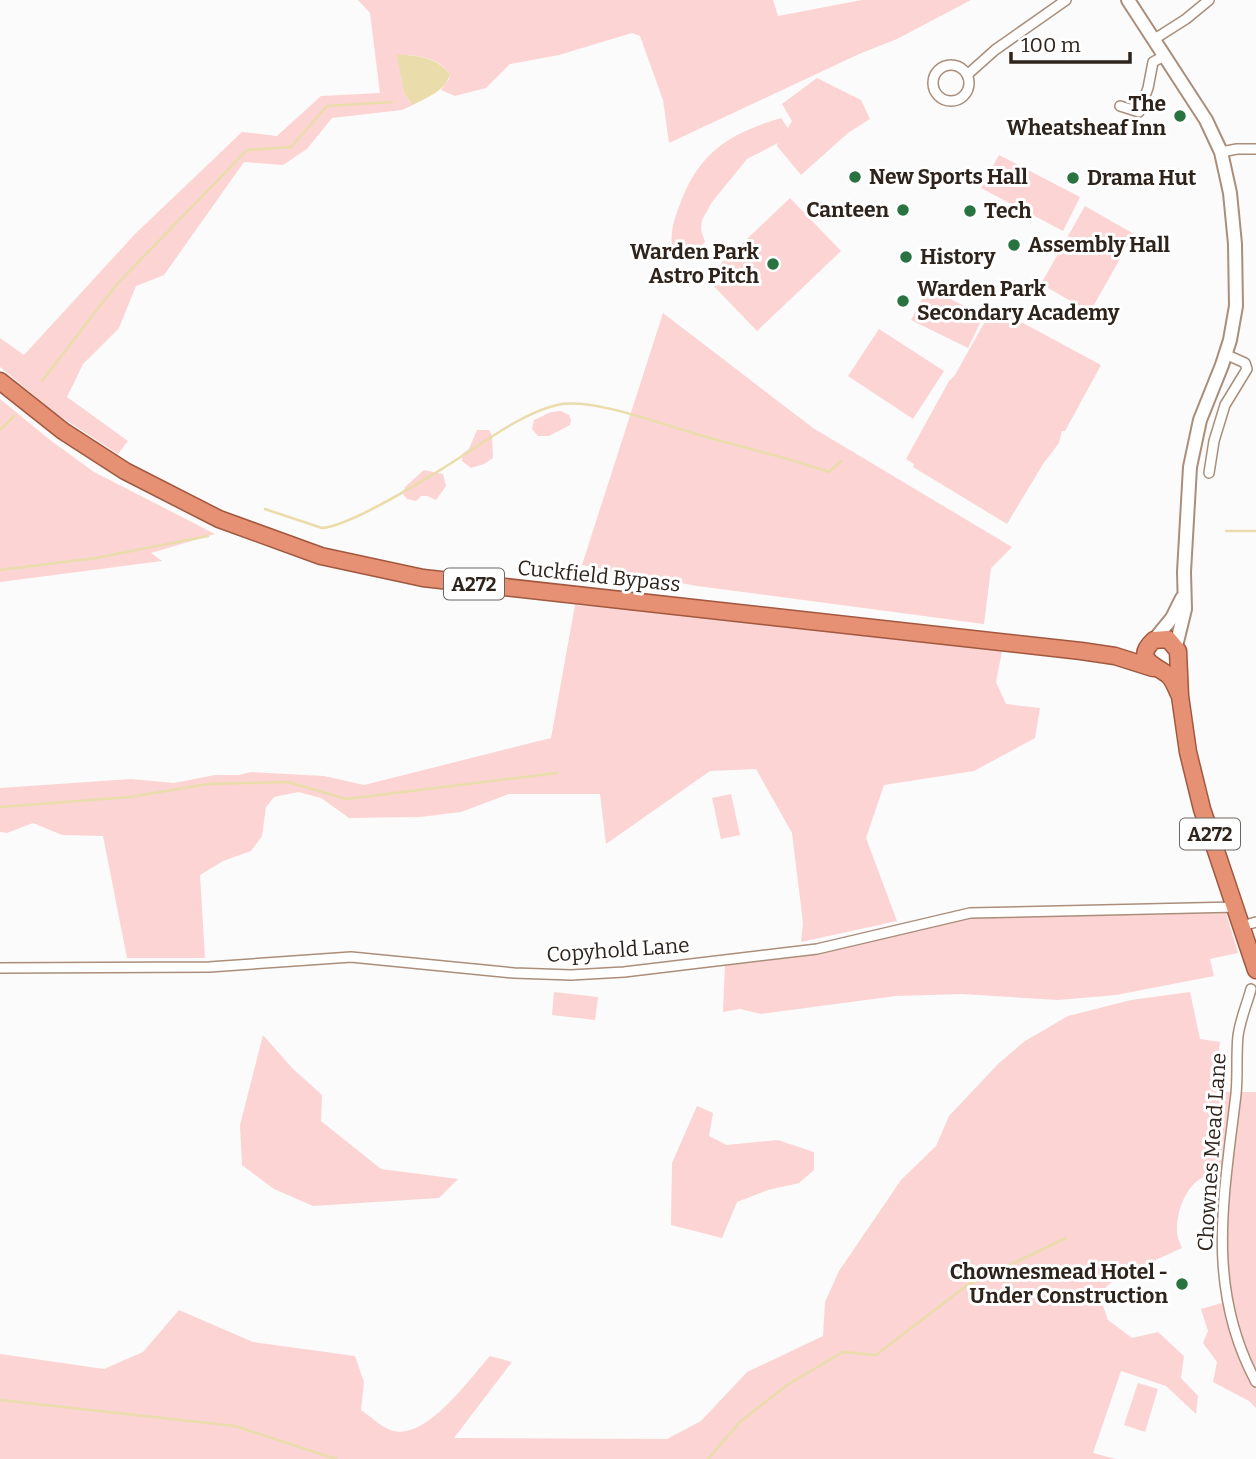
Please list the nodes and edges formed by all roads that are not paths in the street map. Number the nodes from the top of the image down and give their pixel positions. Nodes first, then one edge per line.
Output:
1 (1066, 0) edge
2 (1128, 0) edge
3 (1209, 0) edge
4 (1153, 40) junction
5 (1164, 56) junction
6 (967, 75) junction
7 (1120, 106) dead end
8 (1256, 149) edge
9 (1221, 152) junction
10 (1225, 354) junction
11 (0, 381) edge
12 (1209, 472) dead end
13 (1184, 591) junction
14 (1152, 642) junction
15 (1177, 651) junction
16 (1115, 656) junction
17 (1156, 669) junction
18 (1180, 696) junction
19 (1236, 907) junction
20 (1249, 924) edge
21 (0, 968) edge
22 (1256, 970) edge
23 (1251, 989) dead end
24 (1252, 1005) edge
25 (1256, 1382) edge

1 - 6 street
2 - 4 main road
3 - 4 street
4 - 5 main road
5 - 7 street
5 - 9 main road
6 - 6 street
8 - 9 street
9 - 10 main road
10 - 12 street
10 - 13 main road
11 - 16 highway, Cuckfield Bypass / A272
13 - 14 main road
13 - 15 main road
14 - 15 highway
14 - 16 highway, Cuckfield Bypass / A272
14 - 17 highway
15 - 17 highway
15 - 18 highway, A272
16 - 17 highway, Cuckfield Bypass / A272
17 - 18 highway
18 - 19 highway, A272
19 - 20 highway, A272
19 - 21 street, Copyhold Lane
20 - 22 highway, A272
23 - 24 street, Chownes Mead Lane
24 - 25 street, Chownes Mead Lane

